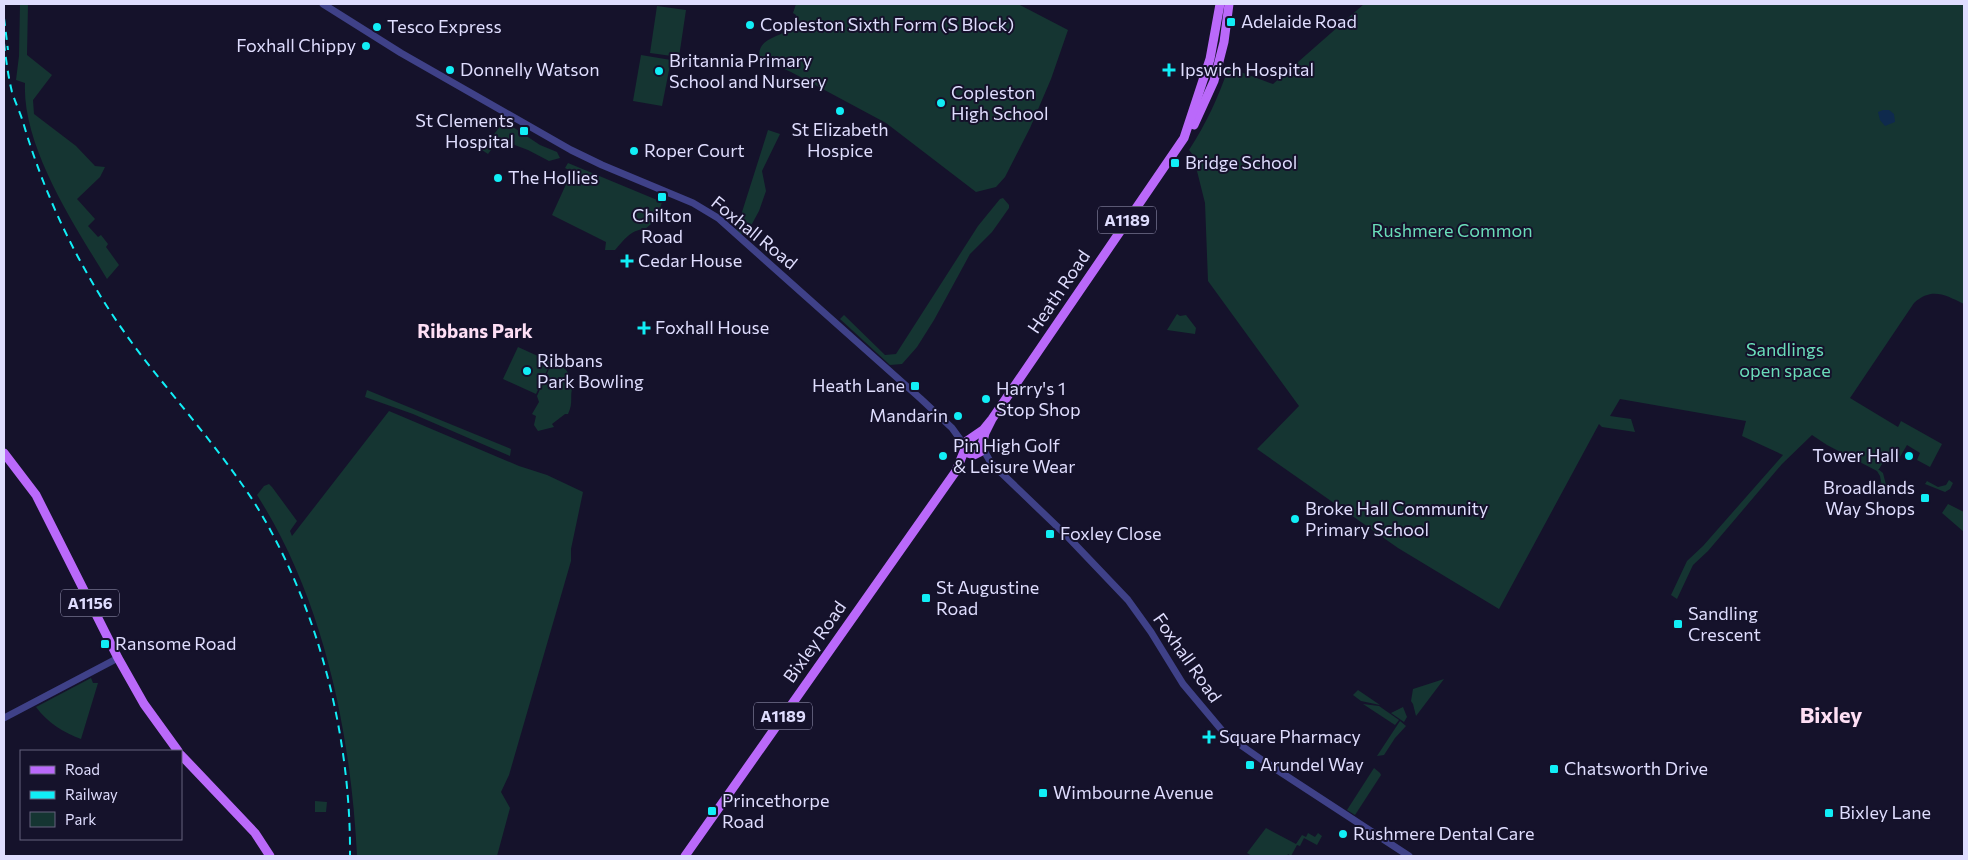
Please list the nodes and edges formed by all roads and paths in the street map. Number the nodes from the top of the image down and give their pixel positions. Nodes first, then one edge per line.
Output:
1 (323, 4) edge
2 (1229, 4) edge
3 (1219, 7) edge
4 (1186, 134) junction
5 (992, 419) junction
6 (952, 428) junction
7 (971, 438) junction
8 (965, 448) junction
9 (979, 450) junction
10 (4, 453) edge
11 (956, 471) junction
12 (118, 658) junction
13 (4, 718) edge
14 (177, 750) edge
15 (182, 756) edge
16 (270, 856) edge
17 (685, 856) edge
18 (1409, 856) edge

1 - 6 street, Foxhall Road
2 - 4 main road, Heath Road
3 - 4 main road, Heath Road
4 - 5 main road, Heath Road / A1189
5 - 7 main road, Heath Road
5 - 9 main road, Heath Road / A1189
6 - 7 street, Foxhall Road
6 - 8 street, Foxhall Road
7 - 8 main road
7 - 9 main road
8 - 9 main road
8 - 11 main road, Bixley Road / A1189
9 - 11 main road, Bixley Road / A1189
9 - 18 street, Foxhall Road
10 - 12 main road, A1156
11 - 17 main road, Bixley Road / A1189
12 - 13 street
12 - 14 main road, A1156
15 - 16 main road

